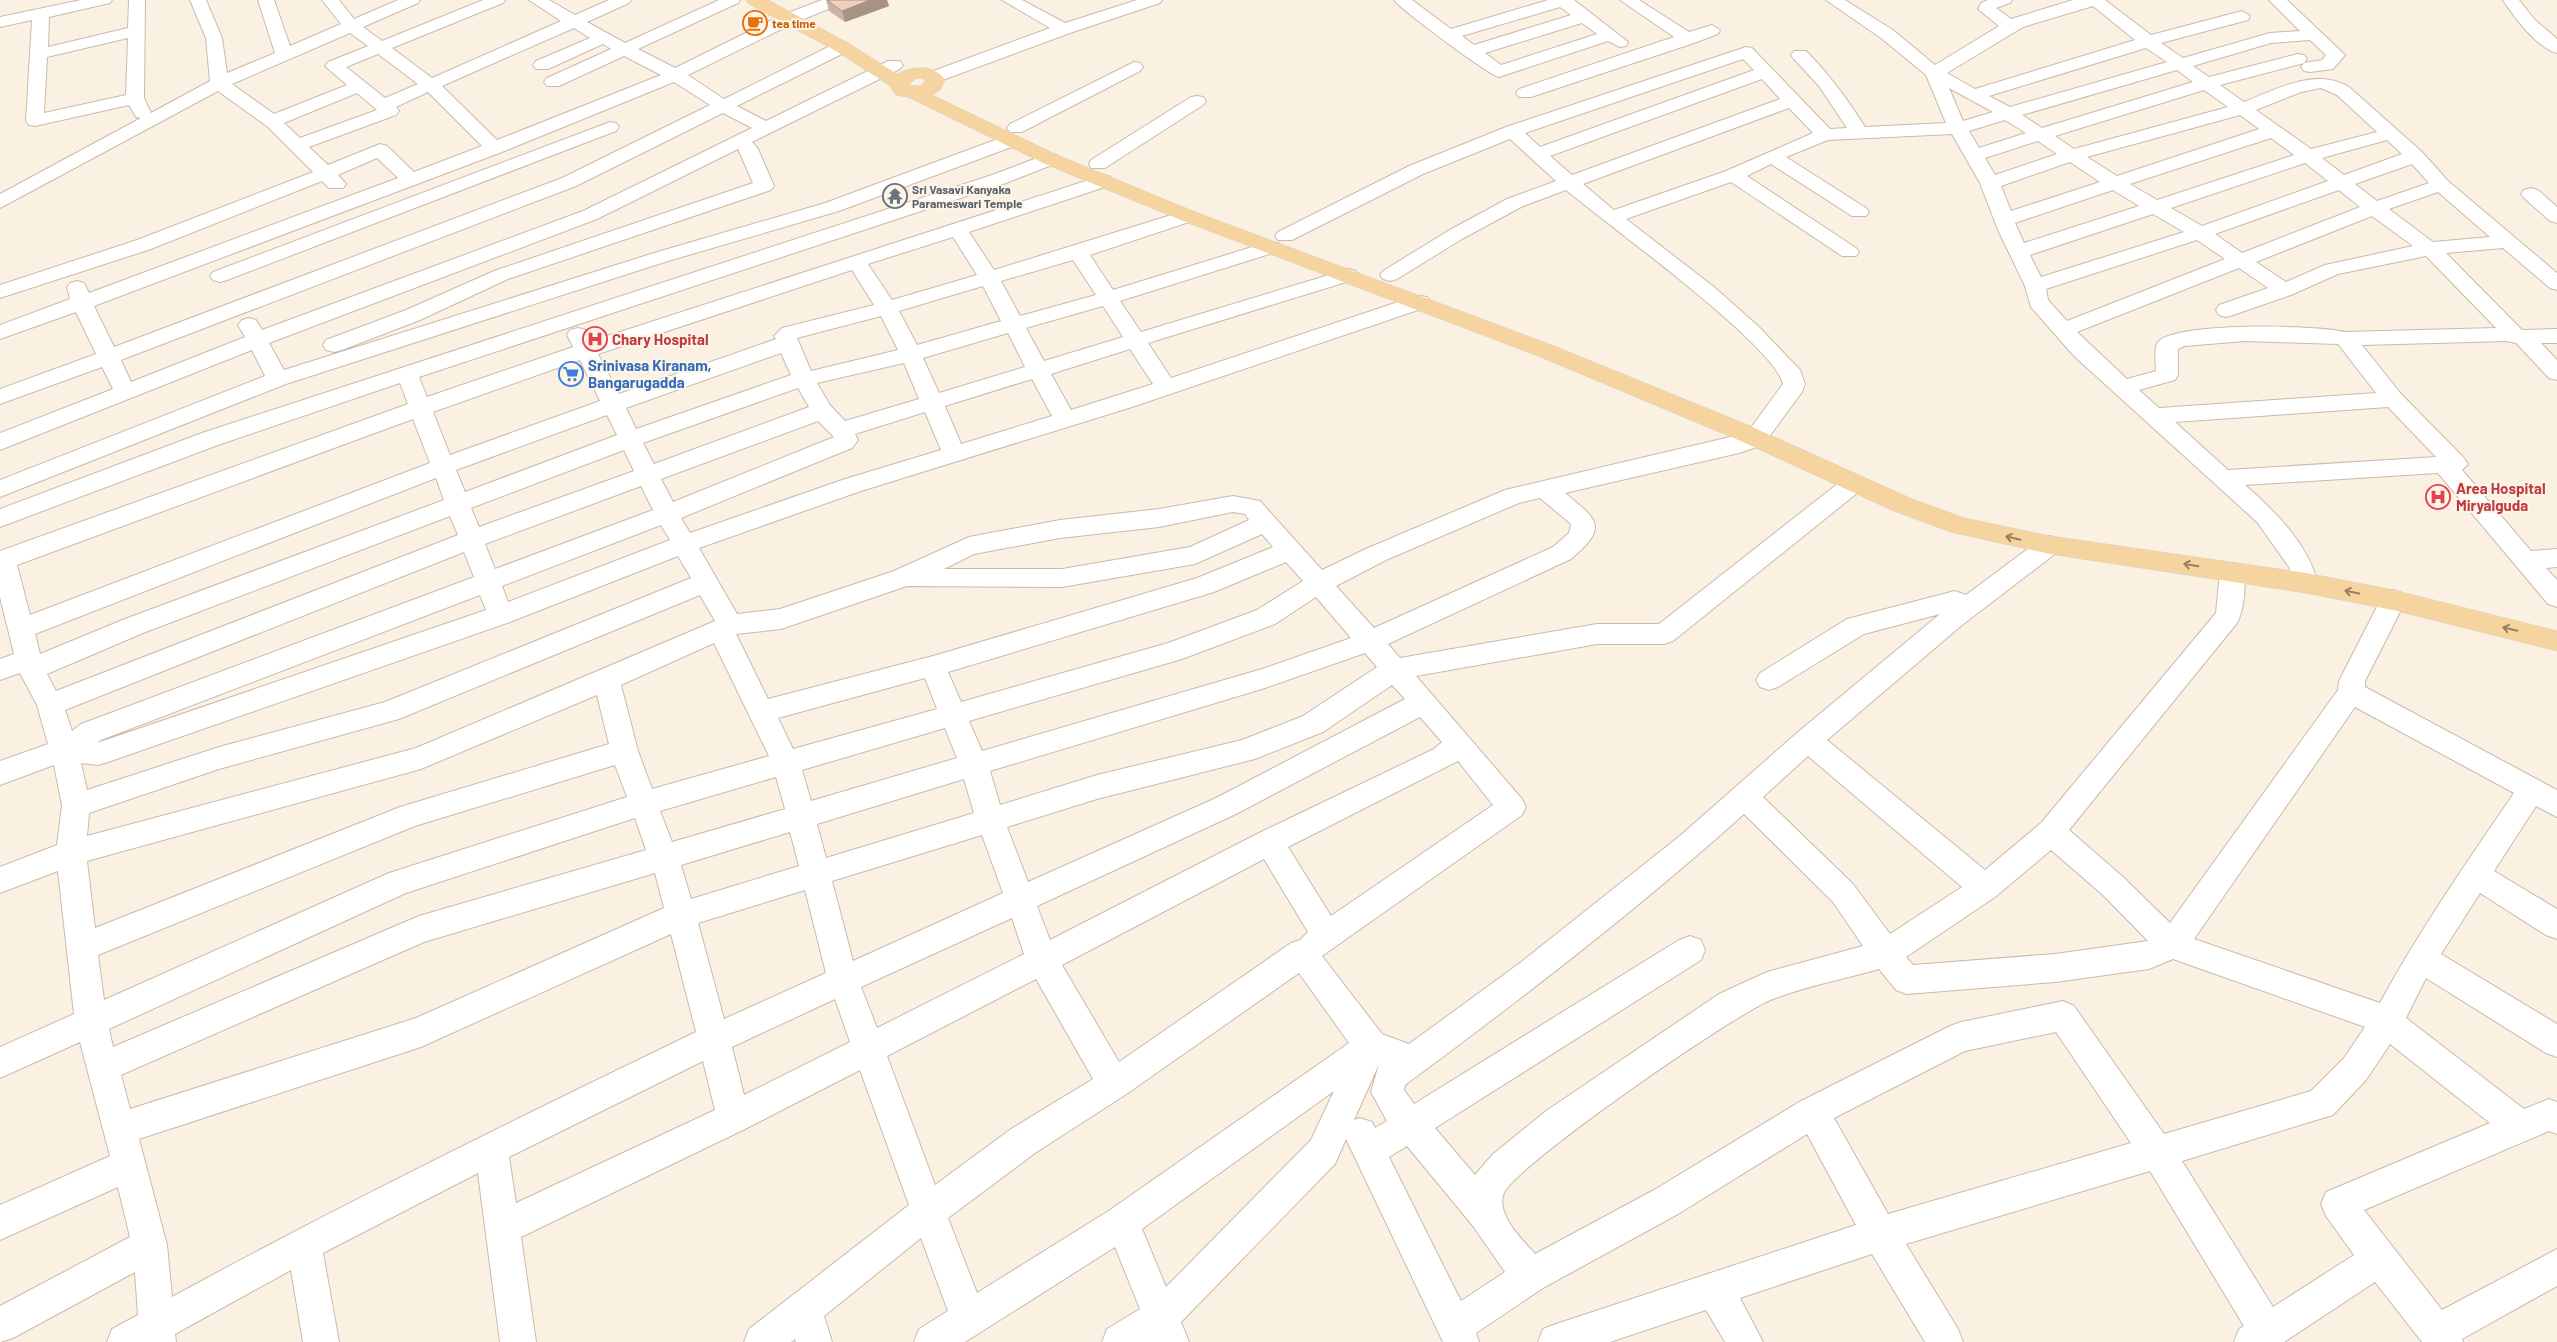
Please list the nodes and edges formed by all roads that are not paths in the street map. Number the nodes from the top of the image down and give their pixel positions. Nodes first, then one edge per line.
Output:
1 (104, 0) edge
2 (138, 0) edge
3 (198, 0) edge
4 (266, 0) edge
5 (330, 0) edge
6 (412, 0) edge
7 (497, 0) edge
8 (537, 0) edge
9 (623, 0) edge
10 (732, 0) edge
11 (755, 0) edge
12 (780, 0) edge
13 (837, 0) edge
14 (1010, 0) edge
15 (1154, 0) edge
16 (1402, 0) edge
17 (1628, 0) edge
18 (1834, 0) edge
19 (2004, 0) edge
20 (2277, 0) edge
21 (2511, 0) edge
22 (2095, 1) edge
23 (1554, 2) edge
24 (41, 13) junction
25 (795, 16) junction
26 (1583, 16) junction
27 (2242, 16) junction
28 (576, 21) junction
29 (0, 22) edge
30 (351, 26) junction
31 (2011, 27) junction
32 (1064, 29) junction
33 (1712, 30) dead end
34 (2134, 30) junction
35 (138, 32) junction
36 (1448, 35) junction
37 (1610, 35) junction
38 (2314, 35) junction
39 (603, 38) junction
40 (2270, 38) junction
41 (1688, 39) junction
42 (2152, 42) junction
43 (842, 47) junction
44 (380, 48) junction
45 (2557, 48) edge
46 (625, 50) junction
47 (1471, 52) junction
48 (39, 54) junction
49 (284, 55) junction
50 (1800, 55) dead end
51 (1639, 56) junction
52 (2179, 63) junction
53 (2304, 63) junction
54 (542, 65) dead end
55 (1134, 67) dead end
56 (1499, 72) junction
57 (1766, 72) junction
58 (1934, 73) junction
59 (675, 75) junction
60 (899, 77) junction
61 (1669, 77) junction
62 (935, 80) junction
63 (219, 82) junction
64 (553, 82) dead end
65 (2207, 83) junction
66 (2328, 84) junction
67 (431, 85) junction
68 (360, 86) junction
69 (1525, 93) junction
70 (1976, 94) junction
71 (135, 98) junction
72 (1793, 100) junction
73 (1197, 102) dead end
74 (385, 104) junction
75 (723, 106) junction
76 (2241, 108) junction
77 (588, 112) junction
78 (2007, 112) junction
79 (1555, 116) junction
80 (270, 122) junction
81 (146, 123) junction
82 (610, 127) junction
83 (765, 128) junction
84 (1958, 128) junction
85 (1512, 131) junction
86 (2273, 131) junction
87 (1842, 134) junction
88 (2389, 134) junction
89 (1013, 135) junction
90 (2040, 136) junction
91 (740, 141) junction
92 (298, 146) junction
93 (495, 148) junction
94 (1537, 154) junction
95 (1974, 155) junction
96 (2072, 155) junction
97 (1772, 156) junction
98 (2308, 156) junction
99 (2415, 156) junction
100 (1050, 159) junction
101 (1101, 172) junction
102 (326, 173) junction
103 (1733, 175) junction
104 (668, 178) junction
105 (410, 179) junction
106 (2341, 181) junction
107 (1566, 182) junction
108 (1990, 183) junction
109 (2116, 184) junction
110 (2441, 185) junction
111 (2530, 194) dead end
112 (0, 202) edge
113 (352, 202) junction
114 (2157, 207) junction
115 (2374, 208) junction
116 (1859, 212) dead end
117 (1188, 216) junction
118 (2557, 217) edge
119 (1611, 218) junction
120 (2004, 220) junction
121 (193, 225) junction
122 (958, 230) junction
123 (2200, 233) junction
124 (717, 240) junction
125 (1279, 241) junction
126 (2507, 242) junction
127 (2431, 250) junction
128 (1078, 252) junction
129 (1849, 252) dead end
130 (2018, 252) junction
131 (211, 256) junction
132 (856, 261) junction
133 (2239, 261) junction
134 (736, 264) junction
135 (72, 271) junction
136 (1349, 275) junction
137 (1390, 275) junction
138 (220, 276) junction
139 (988, 277) junction
140 (2557, 284) edge
141 (2035, 286) junction
142 (2284, 290) junction
143 (0, 292) edge
144 (760, 293) junction
145 (1108, 298) junction
146 (1420, 302) junction
147 (82, 303) junction
148 (240, 308) junction
149 (887, 308) junction
150 (2226, 310) dead end
151 (569, 319) junction
152 (1014, 325) junction
153 (2064, 330) junction
154 (0, 332) edge
155 (2519, 336) junction
156 (2557, 336) edge
157 (2345, 339) junction
158 (257, 340) junction
159 (1136, 342) junction
160 (788, 343) junction
161 (586, 350) junction
162 (911, 354) junction
163 (109, 356) junction
164 (1040, 371) junction
165 (275, 373) junction
166 (2557, 373) edge
167 (408, 374) junction
168 (805, 379) junction
169 (1166, 387) junction
170 (2124, 387) junction
171 (126, 393) junction
172 (0, 397) edge
173 (2393, 399) junction
174 (612, 403) junction
175 (932, 403) junction
176 (420, 408) junction
177 (822, 411) junction
178 (2156, 416) junction
179 (1065, 420) junction
180 (842, 430) junction
181 (1760, 432) junction
182 (630, 439) junction
183 (0, 442) edge
184 (954, 454) junction
185 (444, 464) junction
186 (2444, 465) junction
187 (647, 476) junction
188 (2224, 478) junction
189 (1853, 484) junction
190 (0, 489) edge
191 (1545, 489) junction
192 (458, 504) junction
193 (667, 514) junction
194 (0, 518) edge
195 (1266, 522) junction
196 (472, 539) junction
197 (684, 544) junction
198 (2050, 545) junction
199 (1290, 550) junction
200 (1, 558) edge
201 (2557, 558) edge
202 (2526, 560) junction
203 (2232, 572) junction
204 (2303, 574) junction
205 (903, 578) junction
206 (488, 581) junction
207 (706, 582) junction
208 (1319, 582) junction
209 (2557, 597) edge
210 (2393, 600) junction
211 (1969, 607) junction
212 (501, 614) junction
213 (2557, 623) edge
214 (726, 627) junction
215 (21, 629) junction
216 (1371, 641) junction
217 (2557, 641) edge
218 (30, 664) junction
219 (933, 666) junction
220 (1395, 669) junction
221 (0, 670) edge
222 (606, 680) junction
223 (1769, 680) dead end
224 (2351, 692) junction
225 (1424, 702) junction
226 (50, 705) junction
227 (762, 711) junction
228 (953, 715) junction
229 (1808, 740) junction
230 (1459, 743) junction
231 (64, 750) junction
232 (624, 751) junction
233 (787, 764) junction
234 (974, 765) junction
235 (0, 773) edge
236 (2532, 789) junction
237 (1745, 797) junction
238 (642, 804) junction
239 (76, 805) junction
240 (2557, 806) edge
241 (802, 816) junction
242 (991, 821) junction
243 (2051, 832) junction
244 (1269, 842) junction
245 (70, 853) junction
246 (662, 857) junction
247 (2474, 874) junction
248 (815, 875) junction
249 (0, 880) edge
250 (1985, 888) junction
251 (1019, 899) junction
252 (681, 915) junction
253 (2557, 925) edge
254 (1314, 944) junction
255 (2172, 945) junction
256 (83, 947) junction
257 (1690, 950) dead end
258 (1887, 954) junction
259 (2420, 958) junction
260 (1042, 960) junction
261 (843, 980) junction
262 (92, 1022) junction
263 (2387, 1022) junction
264 (714, 1039) junction
265 (2557, 1042) edge
266 (1371, 1046) junction
267 (867, 1050) junction
268 (1412, 1060) junction
269 (0, 1063) edge
270 (103, 1067) junction
271 (1114, 1084) junction
272 (1813, 1112) junction
273 (733, 1118) junction
274 (2557, 1118) edge
275 (1412, 1123) junction
276 (2521, 1127) junction
277 (119, 1129) junction
278 (491, 1148) junction
279 (2157, 1152) junction
280 (129, 1165) junction
281 (928, 1211) junction
282 (1485, 1214) junction
283 (1122, 1222) junction
284 (0, 1223) edge
285 (502, 1227) junction
286 (1880, 1234) junction
287 (304, 1244) junction
288 (150, 1245) junction
289 (2379, 1259) junction
290 (2557, 1267) edge
291 (1531, 1276) junction
292 (1714, 1289) junction
293 (968, 1318) junction
294 (1163, 1322) edge
295 (0, 1325) edge
296 (809, 1326) edge
297 (158, 1333) edge
298 (1458, 1334) edge
299 (2260, 1336) edge
300 (2441, 1337) edge
301 (125, 1342) edge
302 (321, 1342) edge
303 (518, 1342) edge
304 (762, 1342) edge
305 (932, 1342) edge
306 (1120, 1342) edge
307 (1556, 1342) edge
308 (1745, 1342) edge
309 (1945, 1342) edge

1 - 24 street
2 - 35 street
3 - 63 street
4 - 49 street
5 - 30 street
6 - 30 street
7 - 44 street
8 - 28 street
9 - 28 street
10 - 46 street
11 - 25 main road
12 - 25 main road
13 - 25 street
14 - 32 street
15 - 32 street
16 - 36 street
17 - 41 street
18 - 58 street
19 - 31 street
20 - 38 street
21 - 45 street
22 - 31 street
22 - 34 street
23 - 26 street
23 - 36 street
24 - 29 street
24 - 48 street
25 - 43 main road
25 - 59 street
25 - 60 main road
26 - 37 street
26 - 47 street
27 - 34 street
27 - 40 street
27 - 42 street
28 - 39 street
28 - 67 street
30 - 44 street
30 - 49 street
31 - 58 street
32 - 62 street
33 - 41 street
34 - 42 street
35 - 48 street
35 - 71 street
36 - 47 street
37 - 51 street
37 - 56 street
38 - 40 street
38 - 53 street
39 - 46 street
39 - 54 street
40 - 52 street
40 - 53 street
41 - 51 street
42 - 52 street
42 - 70 street
43 - 60 main road
43 - 75 street
44 - 67 street
44 - 68 street
46 - 59 street
46 - 64 street
47 - 56 street
48 - 71 street
49 - 63 street
50 - 87 street
51 - 61 street
51 - 69 street
52 - 65 street
52 - 78 street
53 - 65 street
53 - 66 street
55 - 89 street
56 - 69 street
57 - 61 street
57 - 72 street
57 - 94 street
58 - 70 street
58 - 84 street
59 - 75 street
59 - 77 street
60 - 62 main road
60 - 83 street
60 - 89 main road
61 - 79 street
62 - 89 main road
63 - 80 street
63 - 81 street
65 - 76 street
65 - 90 street
66 - 76 street
66 - 88 street
67 - 74 street
67 - 93 street
68 - 74 street
68 - 80 street
69 - 79 street
70 - 78 street
71 - 81 street
72 - 87 street
72 - 107 street
73 - 101 street
74 - 92 street
75 - 83 street
75 - 104 street
76 - 86 street
76 - 96 street
77 - 82 street
77 - 93 street
78 - 84 street
78 - 90 street
79 - 85 street
80 - 92 street
81 - 112 street
82 - 104 street
82 - 138 street
83 - 91 street
84 - 87 street
84 - 95 street
85 - 94 street
85 - 125 street
86 - 98 street
86 - 109 street
87 - 97 street
88 - 98 street
88 - 99 street
89 - 100 main road
89 - 101 main road
89 - 124 street
90 - 95 street
90 - 96 street
91 - 104 street
91 - 104 street
92 - 102 street
93 - 105 street
94 - 107 street
95 - 108 street
96 - 108 street
96 - 109 street
97 - 103 street
97 - 116 street
98 - 106 street
98 - 114 street
99 - 106 street
99 - 110 street
100 - 101 main road
100 - 134 street
101 - 117 main road
101 - 122 street
101 - 125 main road
102 - 105 street
102 - 113 street
102 - 121 street
103 - 119 street
103 - 129 street
104 - 124 street
104 - 148 street
104 - 158 street
104 - 165 street
105 - 113 street
106 - 115 street
106 - 123 street
107 - 119 street
107 - 137 street
108 - 120 street
109 - 114 street
109 - 120 street
110 - 115 street
110 - 126 street
111 - 118 street
113 - 131 street
114 - 123 street
114 - 130 street
115 - 127 street
115 - 133 street
117 - 125 main road
117 - 128 street
119 - 181 street
120 - 130 street
121 - 131 street
121 - 135 street
122 - 132 street
122 - 139 street
123 - 133 street
123 - 141 street
124 - 134 street
124 - 165 street
125 - 136 main road
125 - 137 main road
125 - 145 street
126 - 127 street
126 - 140 street
127 - 142 street
127 - 155 street
128 - 139 street
128 - 145 street
130 - 141 street
131 - 138 street
131 - 147 street
132 - 144 street
132 - 149 street
133 - 142 street
133 - 153 street
134 - 144 street
134 - 151 street
135 - 143 street
135 - 147 street
136 - 146 main road
136 - 159 street
137 - 181 main road
138 - 148 street
139 - 149 street
139 - 152 street
141 - 153 street
142 - 150 street
144 - 161 street
145 - 152 street
145 - 159 street
146 - 169 street
146 - 181 main road
147 - 154 street
147 - 163 street
148 - 158 street
148 - 163 street
149 - 160 street
149 - 162 street
151 - 161 street
151 - 167 street
152 - 162 street
152 - 164 street
153 - 170 street
155 - 156 street
155 - 157 street
155 - 166 street
157 - 170 street
157 - 173 street
158 - 165 street
158 - 171 street
159 - 164 street
159 - 169 street
160 - 168 street
160 - 174 street
161 - 174 street
161 - 176 street
162 - 168 street
162 - 175 street
163 - 171 street
163 - 172 street
164 - 175 street
164 - 179 street
165 - 190 street
167 - 176 street
167 - 194 street
168 - 177 street
168 - 182 street
169 - 179 street
170 - 178 street
171 - 183 street
173 - 178 street
173 - 186 street
174 - 182 street
174 - 185 street
175 - 180 street
175 - 184 street
176 - 185 street
176 - 200 street
177 - 180 street
177 - 187 street
178 - 188 street
179 - 184 street
180 - 193 street
181 - 189 main road
181 - 191 street
181 - 204 main road
182 - 187 street
182 - 192 street
184 - 197 street
185 - 192 street
185 - 215 street
186 - 188 street
186 - 202 street
187 - 193 street
187 - 196 street
188 - 204 street
198 -> 189 main road
189 - 220 street
191 - 208 street
191 - 216 street
192 - 196 street
192 - 218 street
193 - 197 street
193 - 206 street
195 - 199 street
195 - 205 street
195 - 205 street
196 - 206 street
196 - 226 street
197 - 207 street
197 - 212 street
203 -> 198 main road
198 - 211 street
199 - 208 street
199 - 219 street
200 - 215 street
201 - 202 street
202 - 209 street
203 - 204 main road
203 - 243 street
210 -> 204 main road
204 - 213 main road
205 - 214 street
206 - 212 street
206 - 231 street
207 - 214 street
207 - 239 street
208 - 216 street
208 - 228 street
217 -> 210 main road
210 - 224 street
211 - 223 street
211 - 229 street
212 - 231 street
214 - 222 street
214 - 227 street
215 - 218 street
216 - 220 street
216 - 234 street
218 - 221 street
218 - 226 street
219 - 227 street
219 - 228 street
220 - 225 street
220 - 242 street
222 - 232 street
222 - 245 street
224 - 236 street
224 - 255 street
225 - 230 street
225 - 251 street
226 - 231 street
227 - 233 street
228 - 233 street
228 - 234 street
229 - 237 street
229 - 250 street
230 - 244 street
230 - 254 street
231 - 235 street
231 - 239 street
232 - 238 street
232 - 256 street
233 - 238 street
233 - 241 street
234 - 241 street
234 - 242 street
236 - 240 street
236 - 247 street
237 - 258 street
237 - 268 street
238 - 246 street
238 - 262 street
239 - 245 street
241 - 246 street
241 - 248 street
242 - 248 street
242 - 251 street
243 - 250 street
243 - 255 street
244 - 254 street
244 - 260 street
245 - 249 street
245 - 256 street
246 - 252 street
246 - 270 street
247 - 253 street
247 - 259 street
248 - 252 street
248 - 261 street
250 - 258 street
251 - 260 street
251 - 261 street
252 - 264 street
252 - 277 street
254 - 266 street
254 - 271 street
255 - 258 street
255 - 263 street
256 - 262 street
257 - 275 street
258 - 282 street
259 - 263 street
259 - 265 street
260 - 267 street
260 - 271 street
261 - 264 street
261 - 267 street
262 - 269 street
262 - 270 street
263 - 276 street
263 - 279 street
264 - 273 street
264 - 278 street
266 - 268 street
266 - 283 street
266 - 294 street
267 - 273 street
267 - 281 street
268 - 275 street
270 - 277 street
271 - 281 street
272 - 279 street
272 - 286 street
272 - 291 street
273 - 285 street
274 - 276 street
275 - 282 street
275 - 298 street
276 - 289 street
277 - 280 street
278 - 285 street
278 - 287 street
279 - 286 street
279 - 299 street
280 - 284 street
280 - 288 street
281 - 293 street
281 - 296 street
282 - 291 street
283 - 293 street
283 - 294 street
285 - 303 street
286 - 292 street
286 - 309 street
287 - 297 street
287 - 302 street
288 - 295 street
288 - 297 street
289 - 299 street
289 - 300 street
290 - 300 street
291 - 298 street
292 - 307 street
292 - 308 street
293 - 305 street
294 - 306 street
296 - 304 street
297 - 301 street

